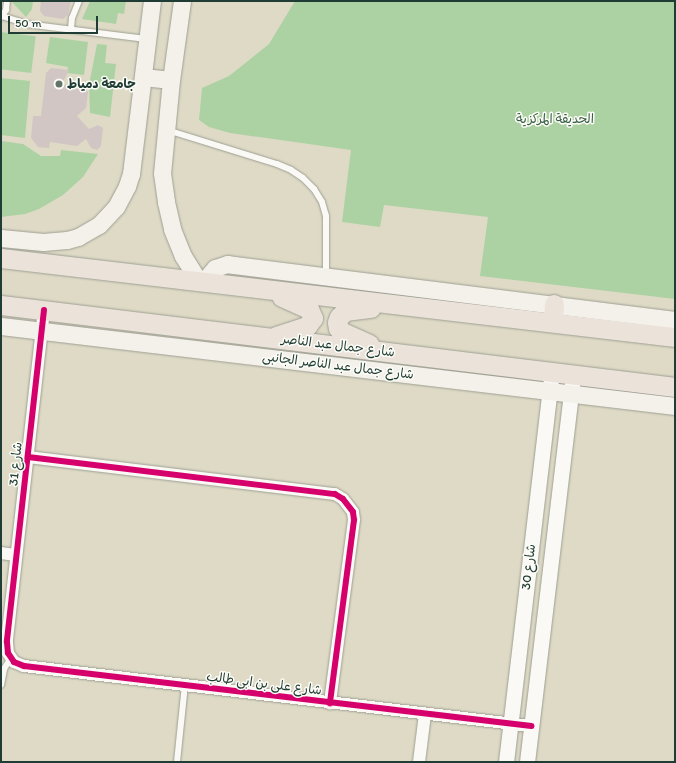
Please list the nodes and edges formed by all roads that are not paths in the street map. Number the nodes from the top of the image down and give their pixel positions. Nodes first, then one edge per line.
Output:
1 (7, 1) edge
2 (79, 1) edge
3 (152, 1) edge
4 (182, 1) edge
5 (1, 16) edge
6 (71, 29) junction
7 (148, 39) junction
8 (143, 77) junction
9 (171, 80) junction
10 (166, 130) junction
11 (1, 238) edge
12 (1, 258) edge
13 (326, 276) junction
14 (201, 280) junction
15 (257, 288) junction
16 (398, 304) junction
17 (1, 305) edge
18 (44, 310) junction
19 (553, 313) junction
20 (675, 320) edge
21 (1, 326) edge
22 (42, 331) junction
23 (675, 337) edge
24 (270, 338) junction
25 (386, 352) junction
26 (551, 381) junction
27 (571, 384) junction
28 (675, 387) edge
29 (675, 406) edge
30 (28, 457) junction
31 (1, 553) edge
32 (16, 555) junction
33 (11, 658) junction
34 (1, 685) edge
35 (185, 685) junction
36 (330, 702) junction
37 (425, 714) junction
38 (510, 724) junction
39 (531, 726) junction
40 (177, 762) edge
41 (419, 762) edge
42 (506, 762) edge
43 (527, 762) edge

1 - 5 lane
2 - 6 lane
3 - 7 main road
4 - 9 main road
5 - 6 lane
6 - 7 lane
7 - 8 main road
8 - 9 main road
8 - 11 main road
9 - 10 main road
10 - 13 lane
10 - 14 main road
12 - 14 main road
13 - 14 main road
13 - 19 main road
14 - 15 main road
15 - 16 main road
15 - 24 main road
16 - 19 main road
16 - 25 main road
17 - 18 main road, شارع جمال عبد الناصر
18 - 22 street, شارع 31
18 - 24 main road, شارع جمال عبد الناصر
19 - 20 main road
19 - 23 main road
21 - 22 main road, شارع جمال عبد الناصر الجانبى
22 - 26 main road, شارع جمال عبد الناصر الجانبى
22 - 30 street, شارع 31
24 - 25 main road, شارع جمال عبد الناصر
25 - 26 main road, شارع جمال عبد الناصر
26 - 27 main road, شارع جمال عبد الناصر
26 - 38 street, شارع 30
27 - 28 main road, شارع جمال عبد الناصر
27 - 29 main road
27 - 39 street, شارع 30
30 - 32 street, شارع 31
30 - 36 street
31 - 32 street
32 - 33 street, شارع 31
33 - 34 lane
33 - 35 street, شارع على بن ابى طالب
35 - 36 street, شارع على بن ابى طالب
35 - 40 lane
36 - 37 street, شارع على بن ابى طالب
37 - 38 street, شارع على بن ابى طالب
37 - 41 street
38 - 39 street, شارع على بن ابى طالب
38 - 42 street, شارع 30
39 - 43 street, شارع 30

